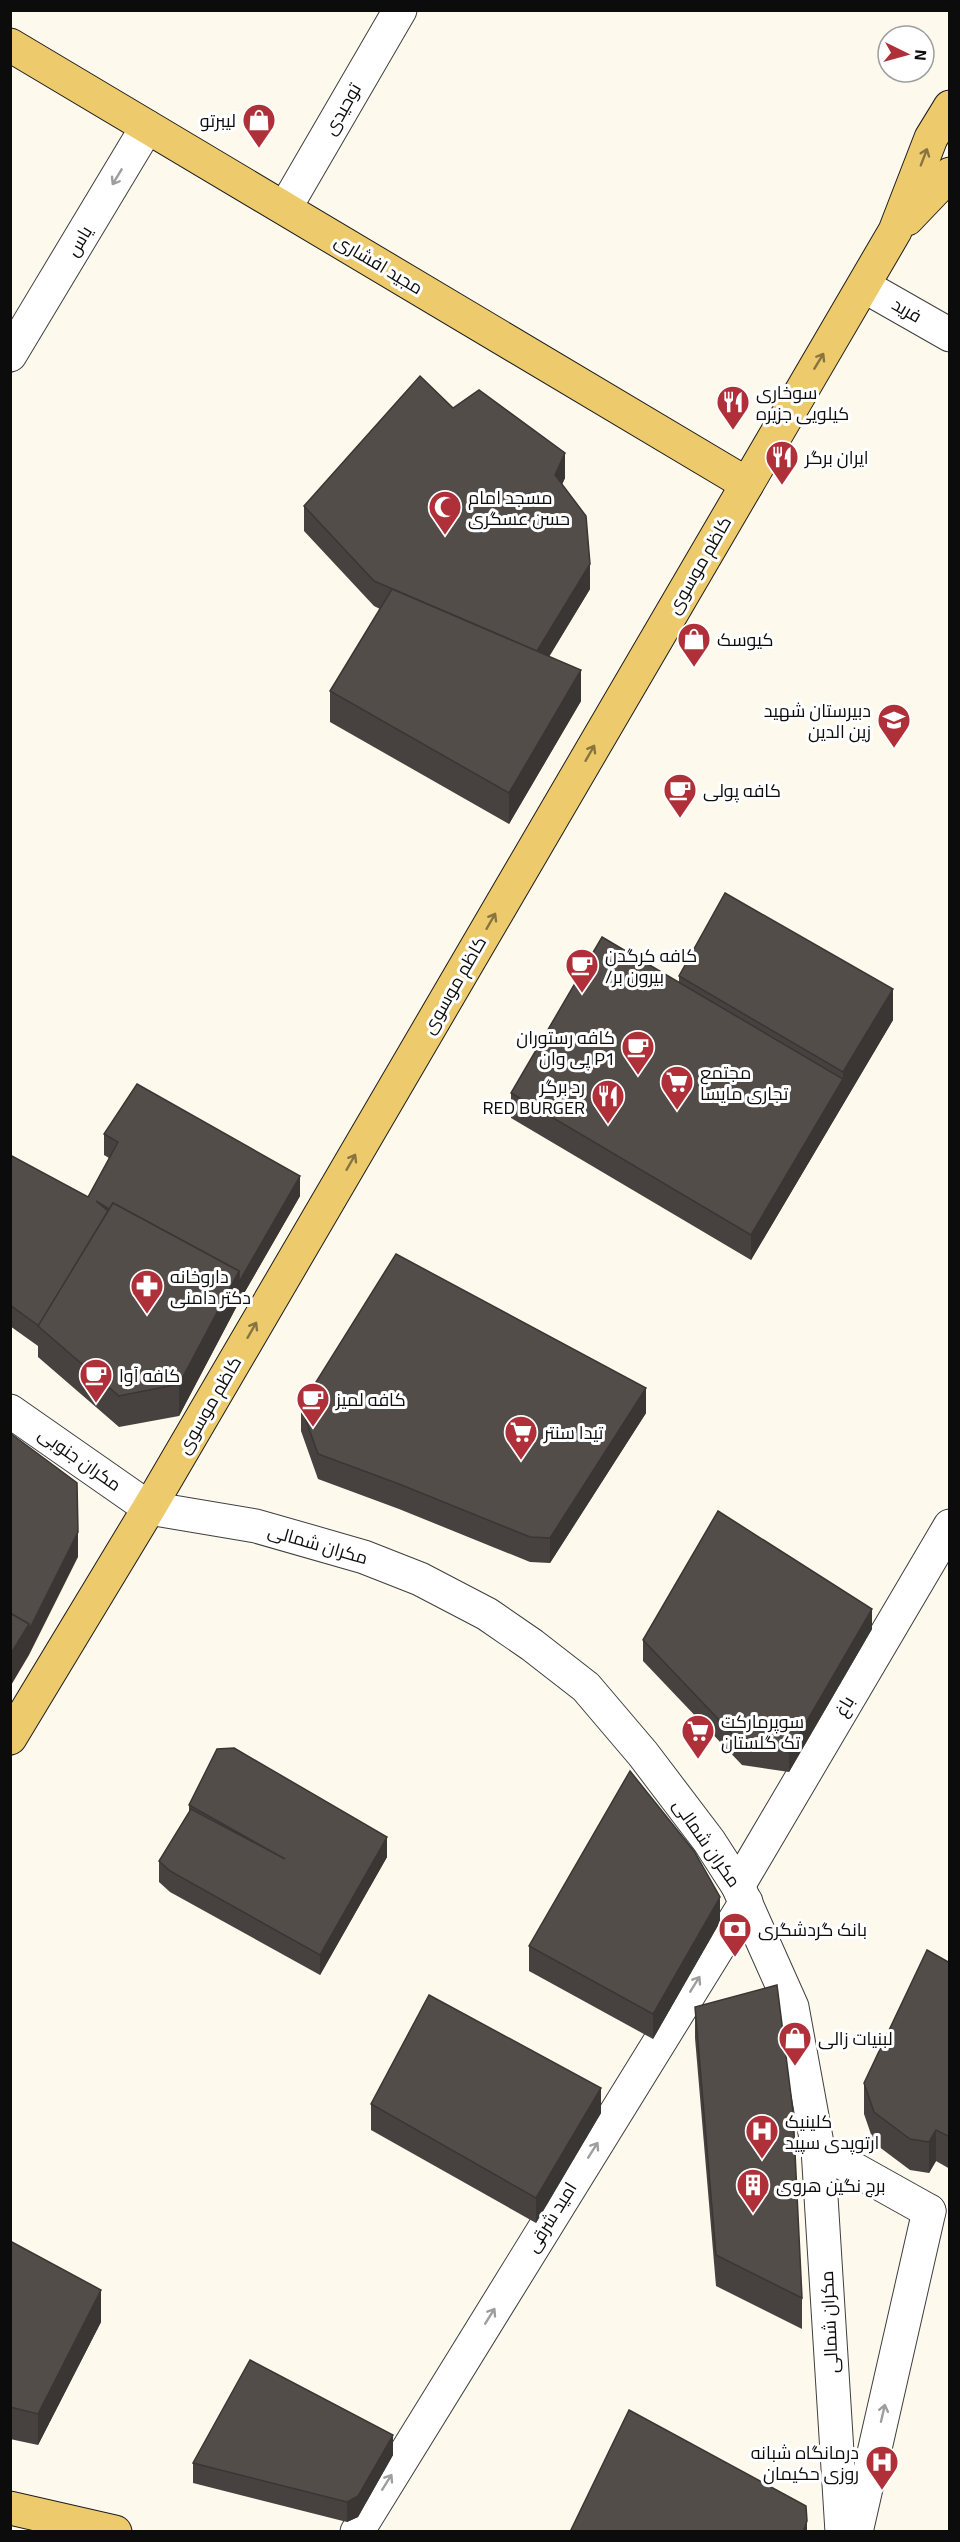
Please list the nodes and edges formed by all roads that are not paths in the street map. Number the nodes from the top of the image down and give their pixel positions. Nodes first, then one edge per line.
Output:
1 (400, 10) edge
2 (10, 45) edge
3 (950, 107) edge
4 (147, 126) junction
5 (950, 174) edge
6 (285, 208) junction
7 (896, 231) junction
8 (864, 286) junction
9 (950, 335) edge
10 (10, 355) edge
11 (747, 484) junction
12 (10, 1411) edge
13 (148, 1508) junction
14 (950, 1526) edge
15 (10, 1738) edge
16 (742, 1894) junction
17 (818, 2149) junction
18 (939, 2210) edge
19 (10, 2508) edge
20 (115, 2532) edge
21 (357, 2532) edge
22 (842, 2532) edge
23 (856, 2532) edge

1 - 6 street, توحیدی
2 - 4 main road, مجید افشاری
7 -> 3 main road, کاظم موسوی
4 - 6 main road, مجید افشاری
4 -> 10 street, یاس
5 - 7 main road, کاظم موسوی
6 - 11 main road, مجید افشاری
7 - 8 main road, کاظم موسوی
8 - 9 street, فرید
11 -> 8 main road, کاظم موسوی
13 -> 11 main road, کاظم موسوی
12 - 13 street, مکران جنوبی
13 - 15 main road, کاظم موسوی
13 - 16 street, مکران شمالی
14 - 16 street, باغ
16 - 17 street, مکران شمالی
21 -> 16 street, امید شرقی
17 - 18 street
17 - 22 street, مکران شمالی
23 -> 18 street
19 - 20 main road

